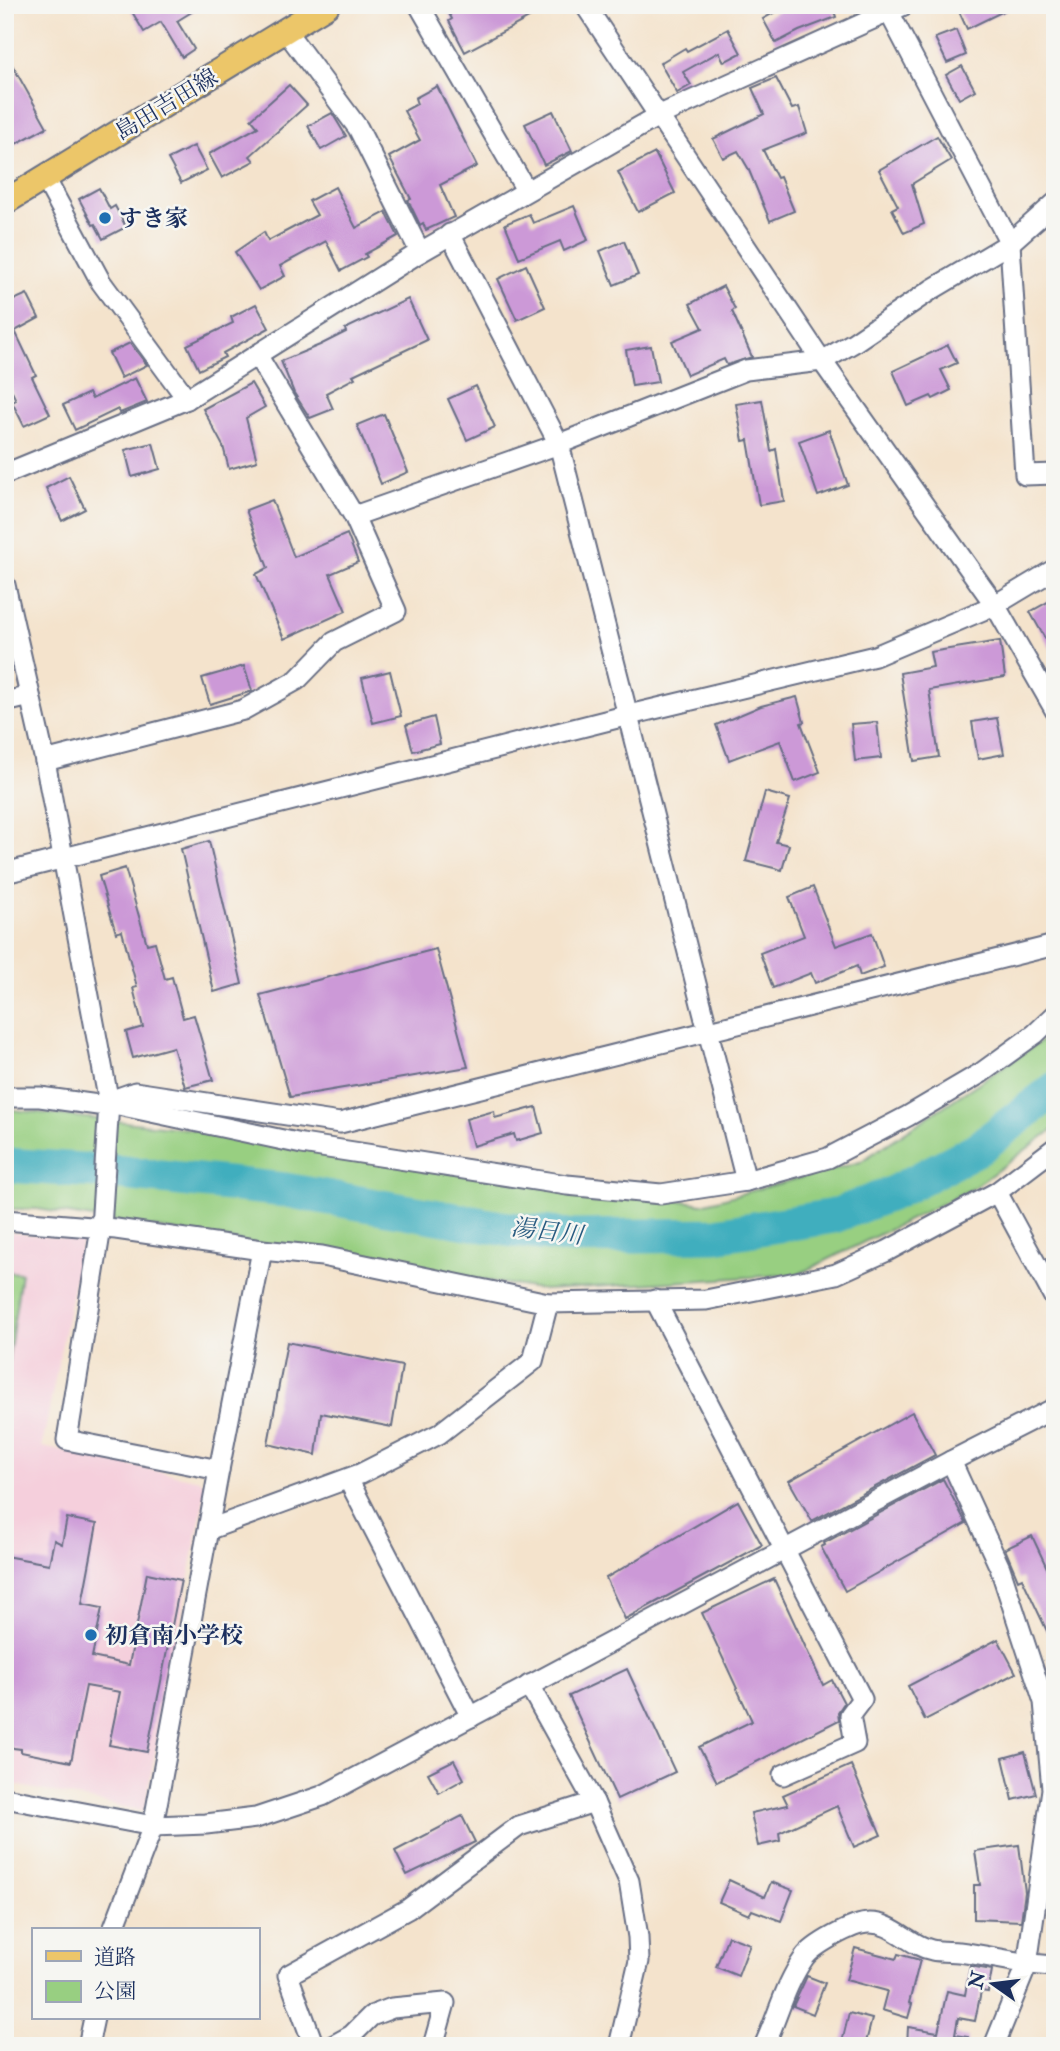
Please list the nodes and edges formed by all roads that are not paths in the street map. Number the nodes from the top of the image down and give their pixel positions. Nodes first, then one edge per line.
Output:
1 (327, 5) edge
2 (419, 5) edge
3 (585, 5) edge
4 (897, 9) edge
5 (286, 31) junction
6 (660, 115) junction
7 (45, 178) junction
8 (526, 190) junction
9 (5, 202) edge
10 (1055, 204) edge
11 (450, 234) junction
12 (1010, 243) junction
13 (420, 252) junction
14 (257, 355) junction
15 (822, 361) junction
16 (187, 399) junction
17 (559, 444) junction
18 (5, 474) edge
19 (1055, 474) edge
20 (354, 516) junction
21 (1055, 569) edge
22 (5, 585) edge
23 (995, 605) junction
24 (30, 696) junction
25 (5, 702) edge
26 (1055, 710) edge
27 (629, 715) junction
28 (45, 761) junction
29 (64, 858) junction
30 (5, 873) edge
31 (1055, 945) edge
32 (1055, 1015) edge
33 (709, 1032) junction
34 (5, 1097) edge
35 (109, 1109) junction
36 (1055, 1148) edge
37 (747, 1181) junction
38 (997, 1192) junction
39 (5, 1220) edge
40 (101, 1222) junction
41 (261, 1250) junction
42 (1055, 1299) edge
43 (655, 1300) junction
44 (548, 1303) junction
45 (1055, 1408) edge
46 (951, 1461) junction
47 (219, 1470) junction
48 (348, 1479) junction
49 (210, 1529) junction
50 (785, 1549) junction
51 (529, 1685) junction
52 (471, 1717) junction
53 (783, 1775) dead end
54 (5, 1798) edge
55 (594, 1802) junction
56 (153, 1826) junction
57 (114, 1928) edge
58 (1027, 1965) junction
59 (1055, 1966) edge
60 (94, 2020) edge
61 (88, 2046) edge
62 (314, 2046) edge
63 (332, 2046) edge
64 (433, 2046) edge
65 (618, 2046) edge
66 (764, 2046) edge
67 (994, 2046) edge

1 - 5 main road, 島田吉田線
2 - 8 street
3 - 6 street
4 - 6 street
4 - 12 street
5 - 7 main road, 島田吉田線
5 - 13 street
6 - 8 street
6 - 15 street
7 - 9 main road, 島田吉田線
7 - 16 street
8 - 11 street
10 - 12 street
11 - 13 street
11 - 17 street
12 - 15 street
12 - 19 street
13 - 14 street
14 - 16 street
14 - 20 street
15 - 17 street
15 - 23 street
16 - 18 street
17 - 20 street
17 - 27 street
20 - 28 street
21 - 23 street
22 - 24 street
23 - 26 street
23 - 27 street
24 - 25 street
24 - 28 street
27 - 29 street
27 - 33 street
28 - 29 street
29 - 30 street
29 - 35 street
31 - 33 street
32 - 37 street
33 - 35 street
33 - 37 street
34 - 35 street
35 - 37 street
35 - 40 street
36 - 38 street
38 - 42 street
38 - 43 street
39 - 40 street
40 - 41 street
40 - 47 street
41 - 44 street
41 - 47 street
43 - 44 street
43 - 50 street
44 - 48 street
45 - 46 street
46 - 50 street
46 - 58 street
47 - 49 street
48 - 49 street
48 - 52 street
49 - 56 street
50 - 51 street
50 - 53 street
51 - 52 street
51 - 55 street
52 - 56 street
54 - 56 street
55 - 62 street
55 - 65 street
56 - 57 street
58 - 59 street
58 - 66 street
58 - 67 street
60 - 61 street
63 - 64 street

